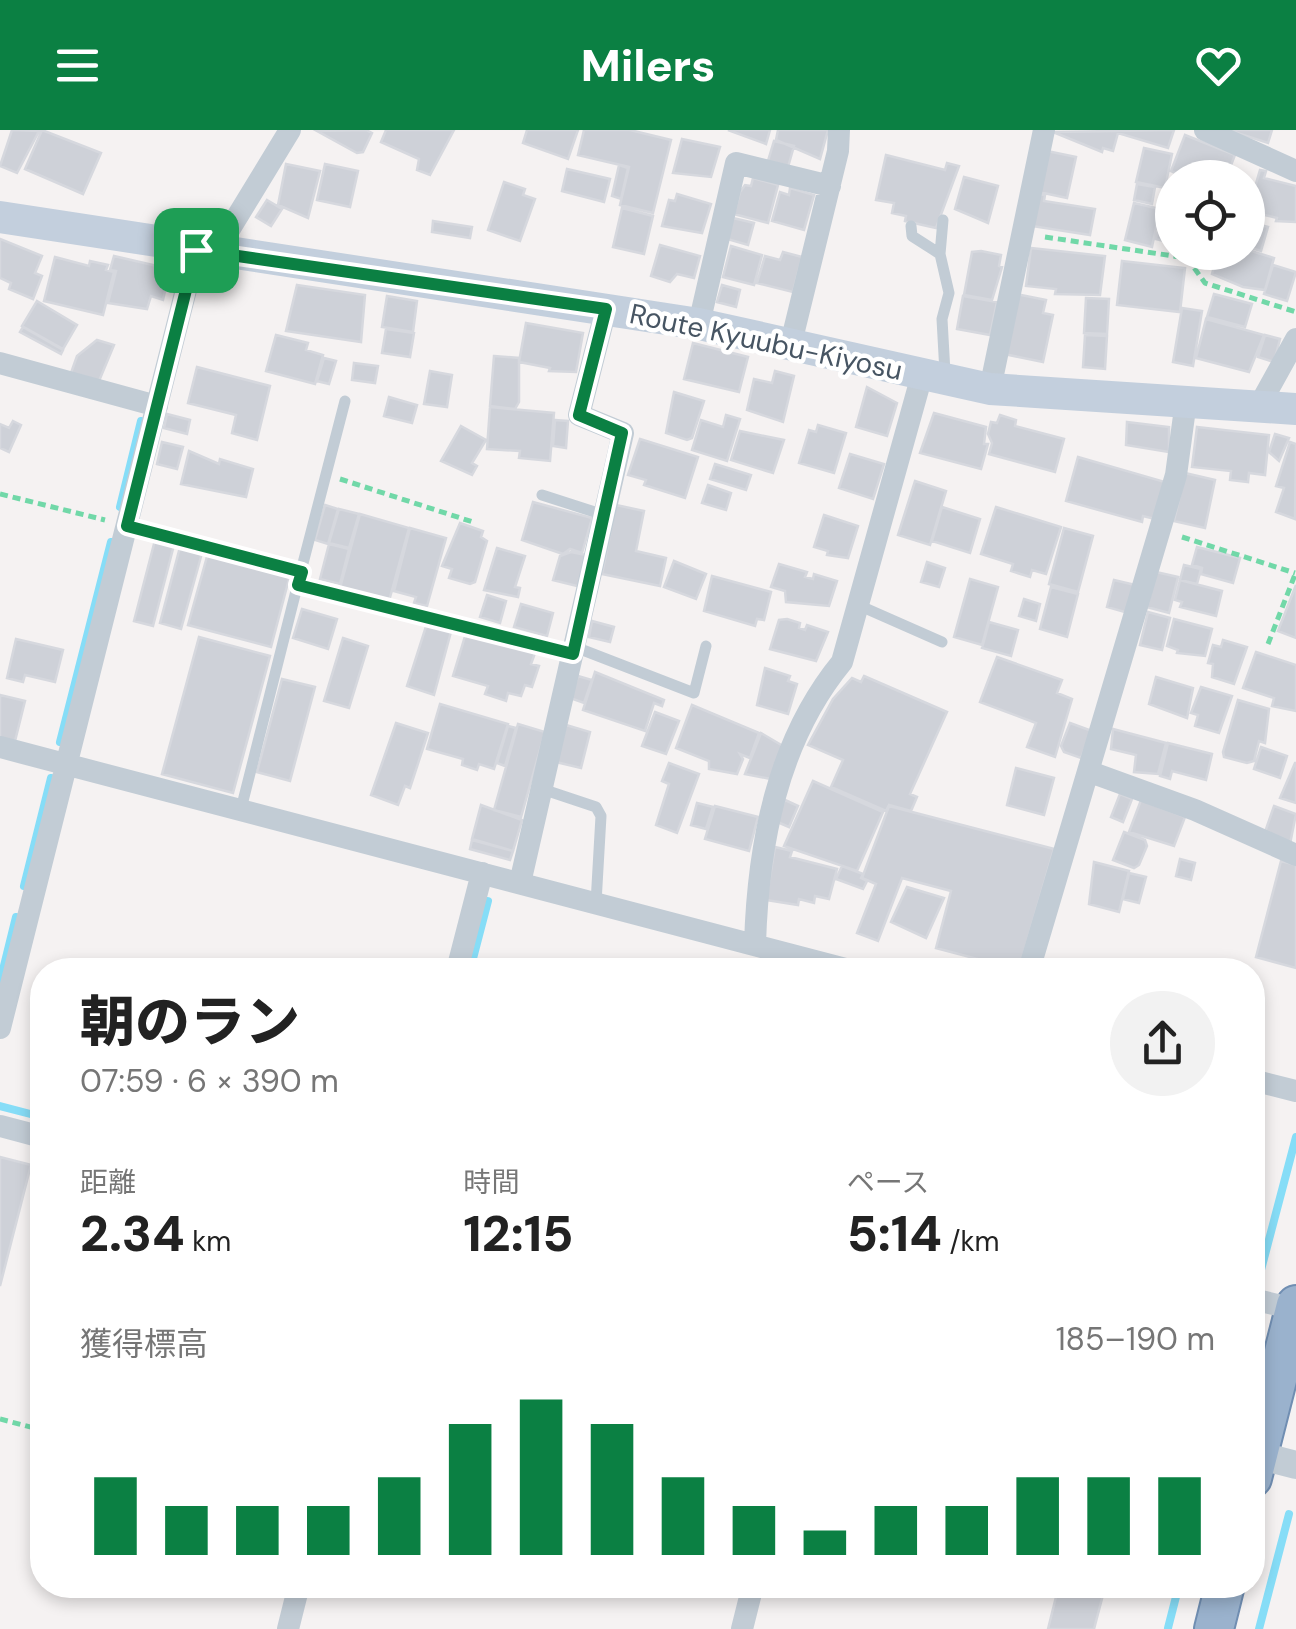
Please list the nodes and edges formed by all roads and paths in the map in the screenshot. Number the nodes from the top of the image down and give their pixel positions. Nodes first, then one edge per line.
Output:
1 (290, 130) edge
2 (839, 130) edge
3 (1044, 130) edge
4 (1206, 130) edge
5 (1296, 171) edge
6 (830, 186) junction
7 (0, 217) edge
8 (943, 220) dead end
9 (911, 226) dead end
10 (1022, 234) junction
11 (205, 252) junction
12 (940, 254) junction
13 (606, 309) junction
14 (1296, 312) edge
15 (700, 324) junction
16 (1296, 339) edge
17 (791, 343) junction
18 (0, 363) edge
19 (934, 378) junction
20 (990, 389) junction
21 (1186, 400) junction
22 (345, 402) dead end
23 (157, 406) junction
24 (1260, 406) junction
25 (1296, 409) edge
26 (326, 476) junction
27 (0, 494) edge
28 (542, 495) dead end
29 (606, 515) junction
30 (476, 522) dead end
31 (127, 526) junction
32 (1160, 531) junction
33 (302, 572) junction
34 (1296, 572) edge
35 (298, 585) junction
36 (858, 605) junction
37 (942, 642) dead end
38 (1268, 644) dead end
39 (706, 646) dead end
40 (574, 650) junction
41 (0, 747) edge
42 (66, 764) junction
43 (1090, 772) junction
44 (539, 788) junction
45 (241, 809) junction
46 (1296, 855) edge
47 (482, 873) junction
48 (520, 883) junction
49 (596, 902) junction
50 (756, 944) junction
51 (460, 958) edge
52 (806, 958) edge
53 (1033, 958) edge
54 (0, 1028) edge
55 (1265, 1084) edge
56 (1296, 1092) edge
57 (0, 1126) edge
58 (30, 1134) edge
59 (1265, 1301) edge
60 (1295, 1307) edge
61 (0, 1419) edge
62 (1265, 1420) edge
63 (30, 1427) edge
64 (1265, 1463) edge
65 (1296, 1465) edge
66 (296, 1598) edge
67 (750, 1598) edge
68 (1222, 1598) edge
69 (288, 1629) edge
70 (742, 1629) edge
71 (1214, 1629) edge

1 - 11 street
2 - 6 street
3 - 10 street
4 - 5 street
6 - 15 street
6 - 17 street
7 - 11 main road, Route Kyuubu-Kiyosu
8 - 12 lane
9 - 12 lane
10 - 14 path
10 - 20 street
11 - 13 main road, Route Kyuubu-Kiyosu
11 - 23 street
12 - 19 lane
13 - 15 main road, Route Kyuubu-Kiyosu
13 - 29 street
15 - 17 main road, Route Kyuubu-Kiyosu
16 - 24 street
17 - 19 main road, Route Kyuubu-Kiyosu
18 - 23 street
19 - 20 main road, Route Kyuubu-Kiyosu
19 - 36 street
20 - 21 main road, Route Kyuubu-Kiyosu
21 - 24 main road, Route Kyuubu-Kiyosu
21 - 32 street
22 - 26 lane
23 - 31 street
24 - 25 main road, Route Kyuubu-Kiyosu
26 - 30 path
26 - 33 lane
27 - 31 path
28 - 29 lane
29 - 40 street
31 - 33 lane
31 - 42 street
32 - 34 path
32 - 43 street
33 - 35 lane
34 - 38 path
35 - 40 lane
35 - 45 lane
36 - 37 lane
36 - 50 street
39 - 40 lane
40 - 44 street
41 - 42 street
42 - 45 street
42 - 54 street
43 - 46 street
43 - 53 street
44 - 48 street
44 - 49 lane
45 - 47 street
47 - 48 street
47 - 51 street
48 - 49 street
49 - 50 street
50 - 52 street
55 - 56 street
57 - 58 street
59 - 60 street
60 - 62 highway
61 - 63 path
64 - 65 street
66 - 69 street
67 - 70 street
68 - 71 highway

